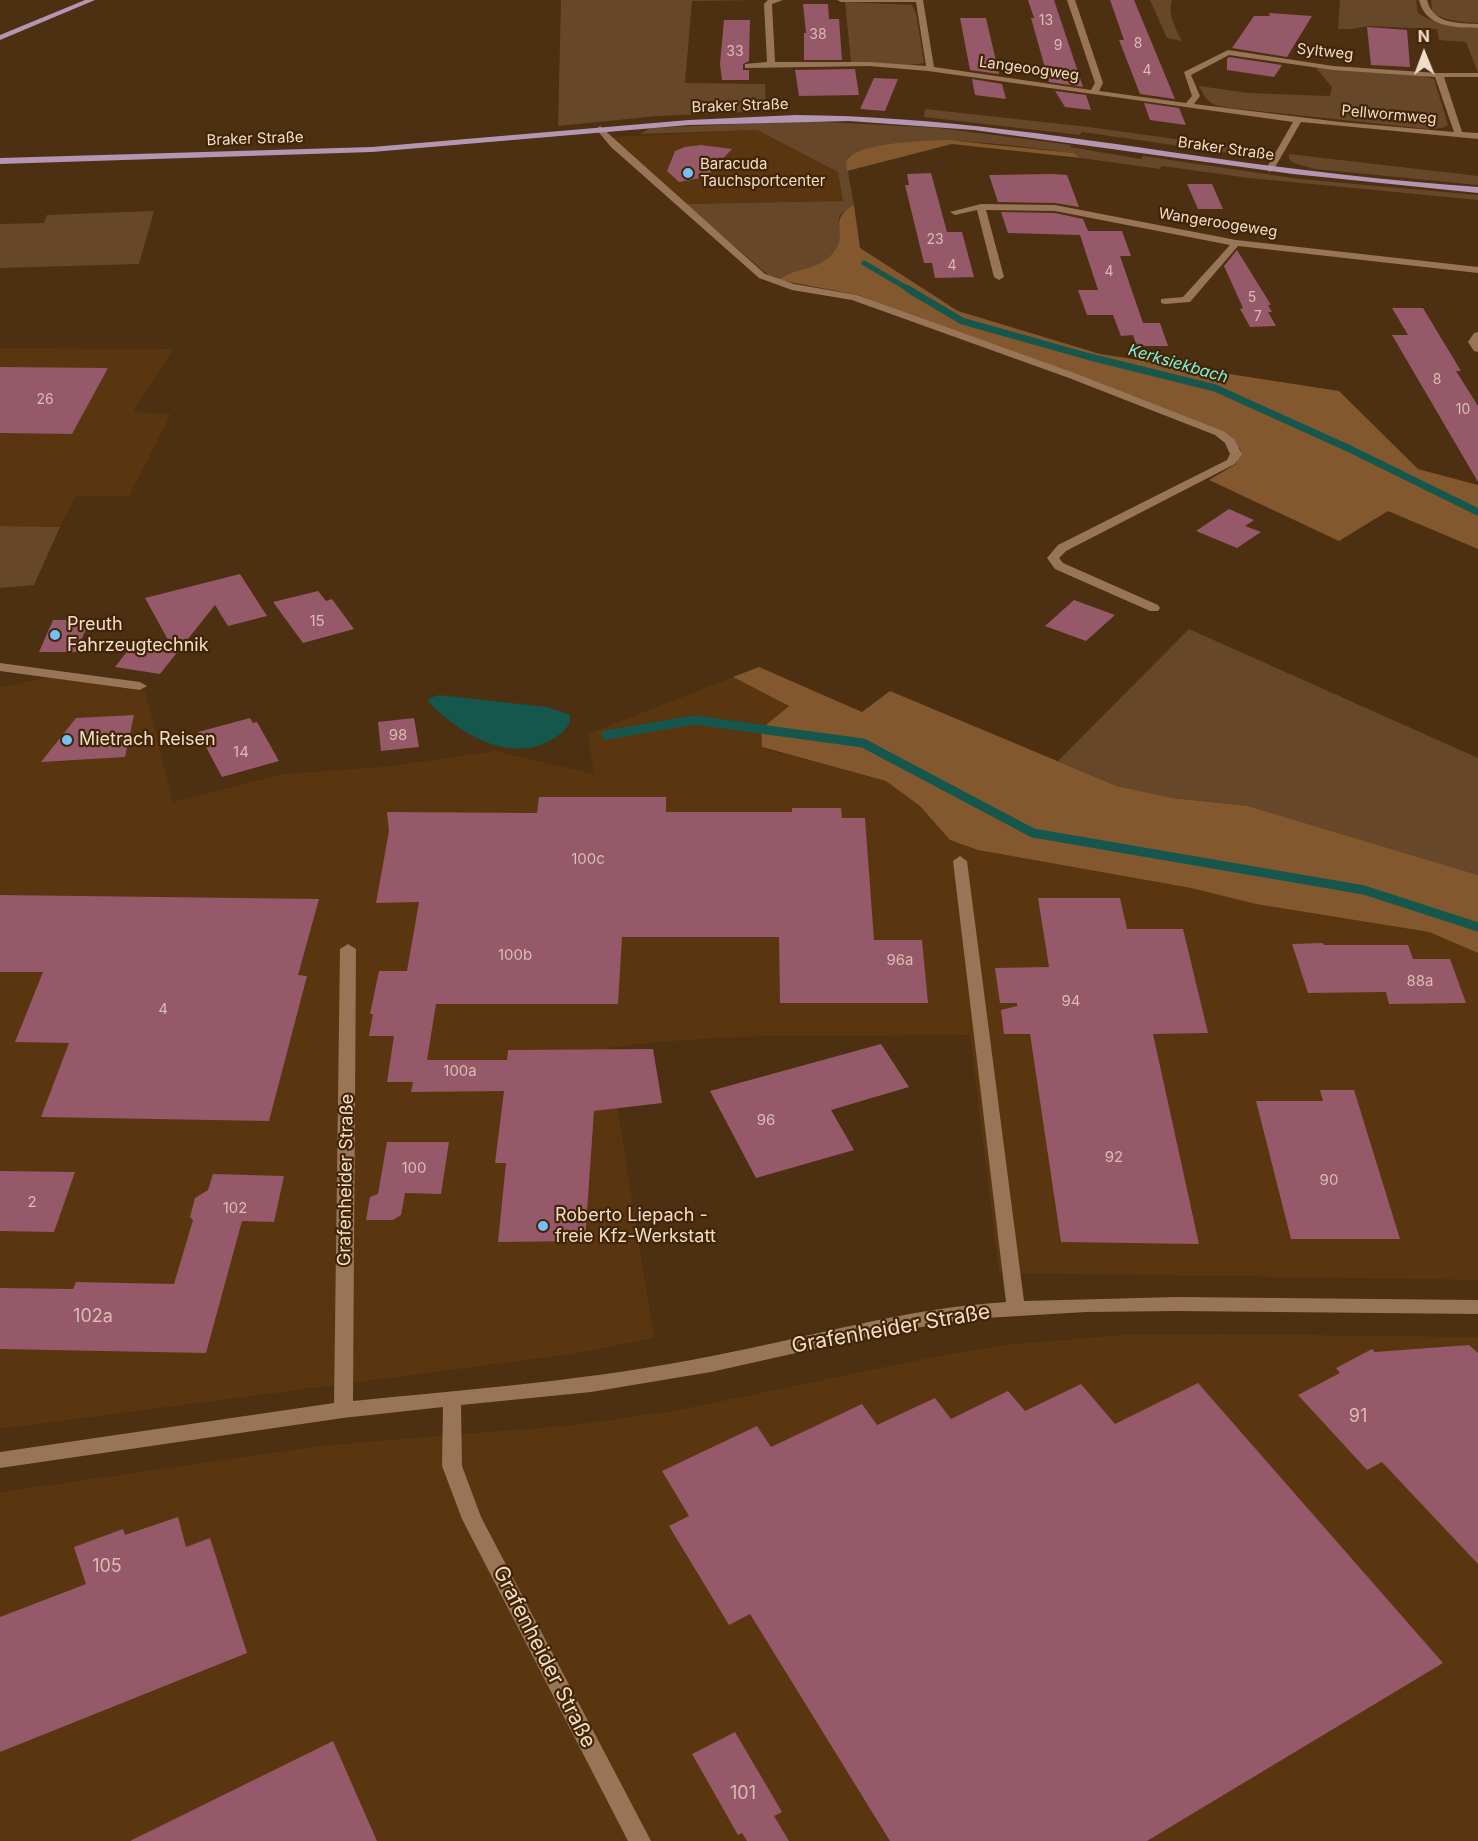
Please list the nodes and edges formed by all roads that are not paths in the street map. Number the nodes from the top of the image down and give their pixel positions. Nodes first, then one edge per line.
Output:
1 (91, 0) edge
2 (779, 0) edge
3 (842, 0) edge
4 (919, 0) edge
5 (1071, 0) edge
6 (1423, 0) edge
7 (1478, 26) edge
8 (0, 38) edge
9 (771, 64) junction
10 (748, 66) dead end
11 (928, 69) junction
12 (1437, 75) junction
13 (1478, 75) edge
14 (1094, 92) junction
15 (1189, 105) junction
16 (1298, 120) junction
17 (600, 129) junction
18 (1459, 135) junction
19 (1478, 136) edge
20 (0, 161) edge
21 (1269, 169) junction
22 (1478, 190) edge
23 (981, 207) junction
24 (956, 212) dead end
25 (1236, 243) junction
26 (1478, 270) edge
27 (999, 277) dead end
28 (1165, 301) dead end
29 (1478, 334) edge
30 (1478, 350) edge
31 (1154, 608) dead end
32 (0, 667) edge
33 (140, 686) dead end
34 (960, 861) dead end
35 (348, 949) dead end
36 (1478, 1307) edge
37 (1016, 1308) junction
38 (452, 1399) junction
39 (344, 1410) junction
40 (0, 1460) edge
41 (640, 1841) edge

1 - 8 main road
2 - 9 street
3 - 4 street
4 - 11 street
5 - 14 street
6 - 7 street
9 - 10 street, Langeoogweg
9 - 11 street, Langeoogweg
11 - 14 street, Langeoogweg
12 - 13 street
12 - 15 street, Syltweg
12 - 18 street
14 - 15 street, Langeoogweg
15 - 16 street, Langeoogweg
16 - 18 street, Pellwormweg
16 - 21 street
17 - 20 main road, Braker Straße
17 - 21 main road, Braker Straße
17 - 31 street
18 - 19 street, Pellwormweg
21 - 22 main road, Braker Straße
23 - 24 street, Wangeroogeweg
23 - 25 street, Wangeroogeweg
23 - 27 street
25 - 26 street, Wangeroogeweg
25 - 28 street
29 - 30 street
32 - 33 street
34 - 37 street
35 - 39 street, Grafenheider Straße
36 - 37 street, Grafenheider Straße
37 - 38 street, Grafenheider Straße
38 - 39 street, Grafenheider Straße
38 - 41 street, Grafenheider Straße
39 - 40 street, Grafenheider Straße

